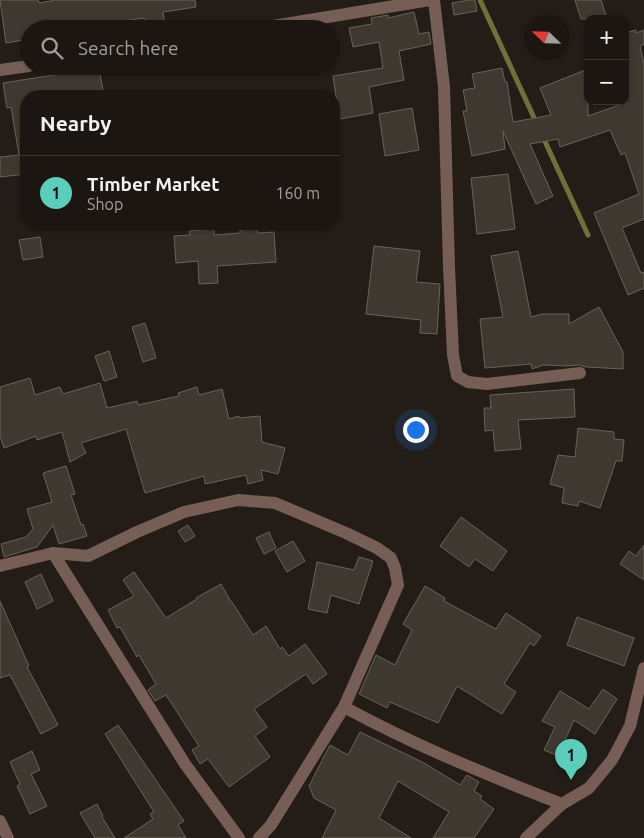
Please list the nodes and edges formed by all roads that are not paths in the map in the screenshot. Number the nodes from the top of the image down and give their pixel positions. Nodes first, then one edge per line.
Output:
1 (432, 0) edge
2 (310, 20) edge
3 (20, 67) edge
4 (0, 70) edge
5 (580, 373) dead end
6 (53, 553) junction
7 (0, 566) edge
8 (644, 668) edge
9 (344, 707) junction
10 (562, 804) junction
11 (0, 821) edge
12 (8, 838) edge
13 (239, 838) edge
14 (259, 838) edge
15 (526, 838) edge

1 - 2 street
1 - 5 street
3 - 4 street
6 - 7 street
6 - 9 street
6 - 13 street
8 - 10 street
9 - 10 street
9 - 14 street
10 - 15 street
11 - 12 street

